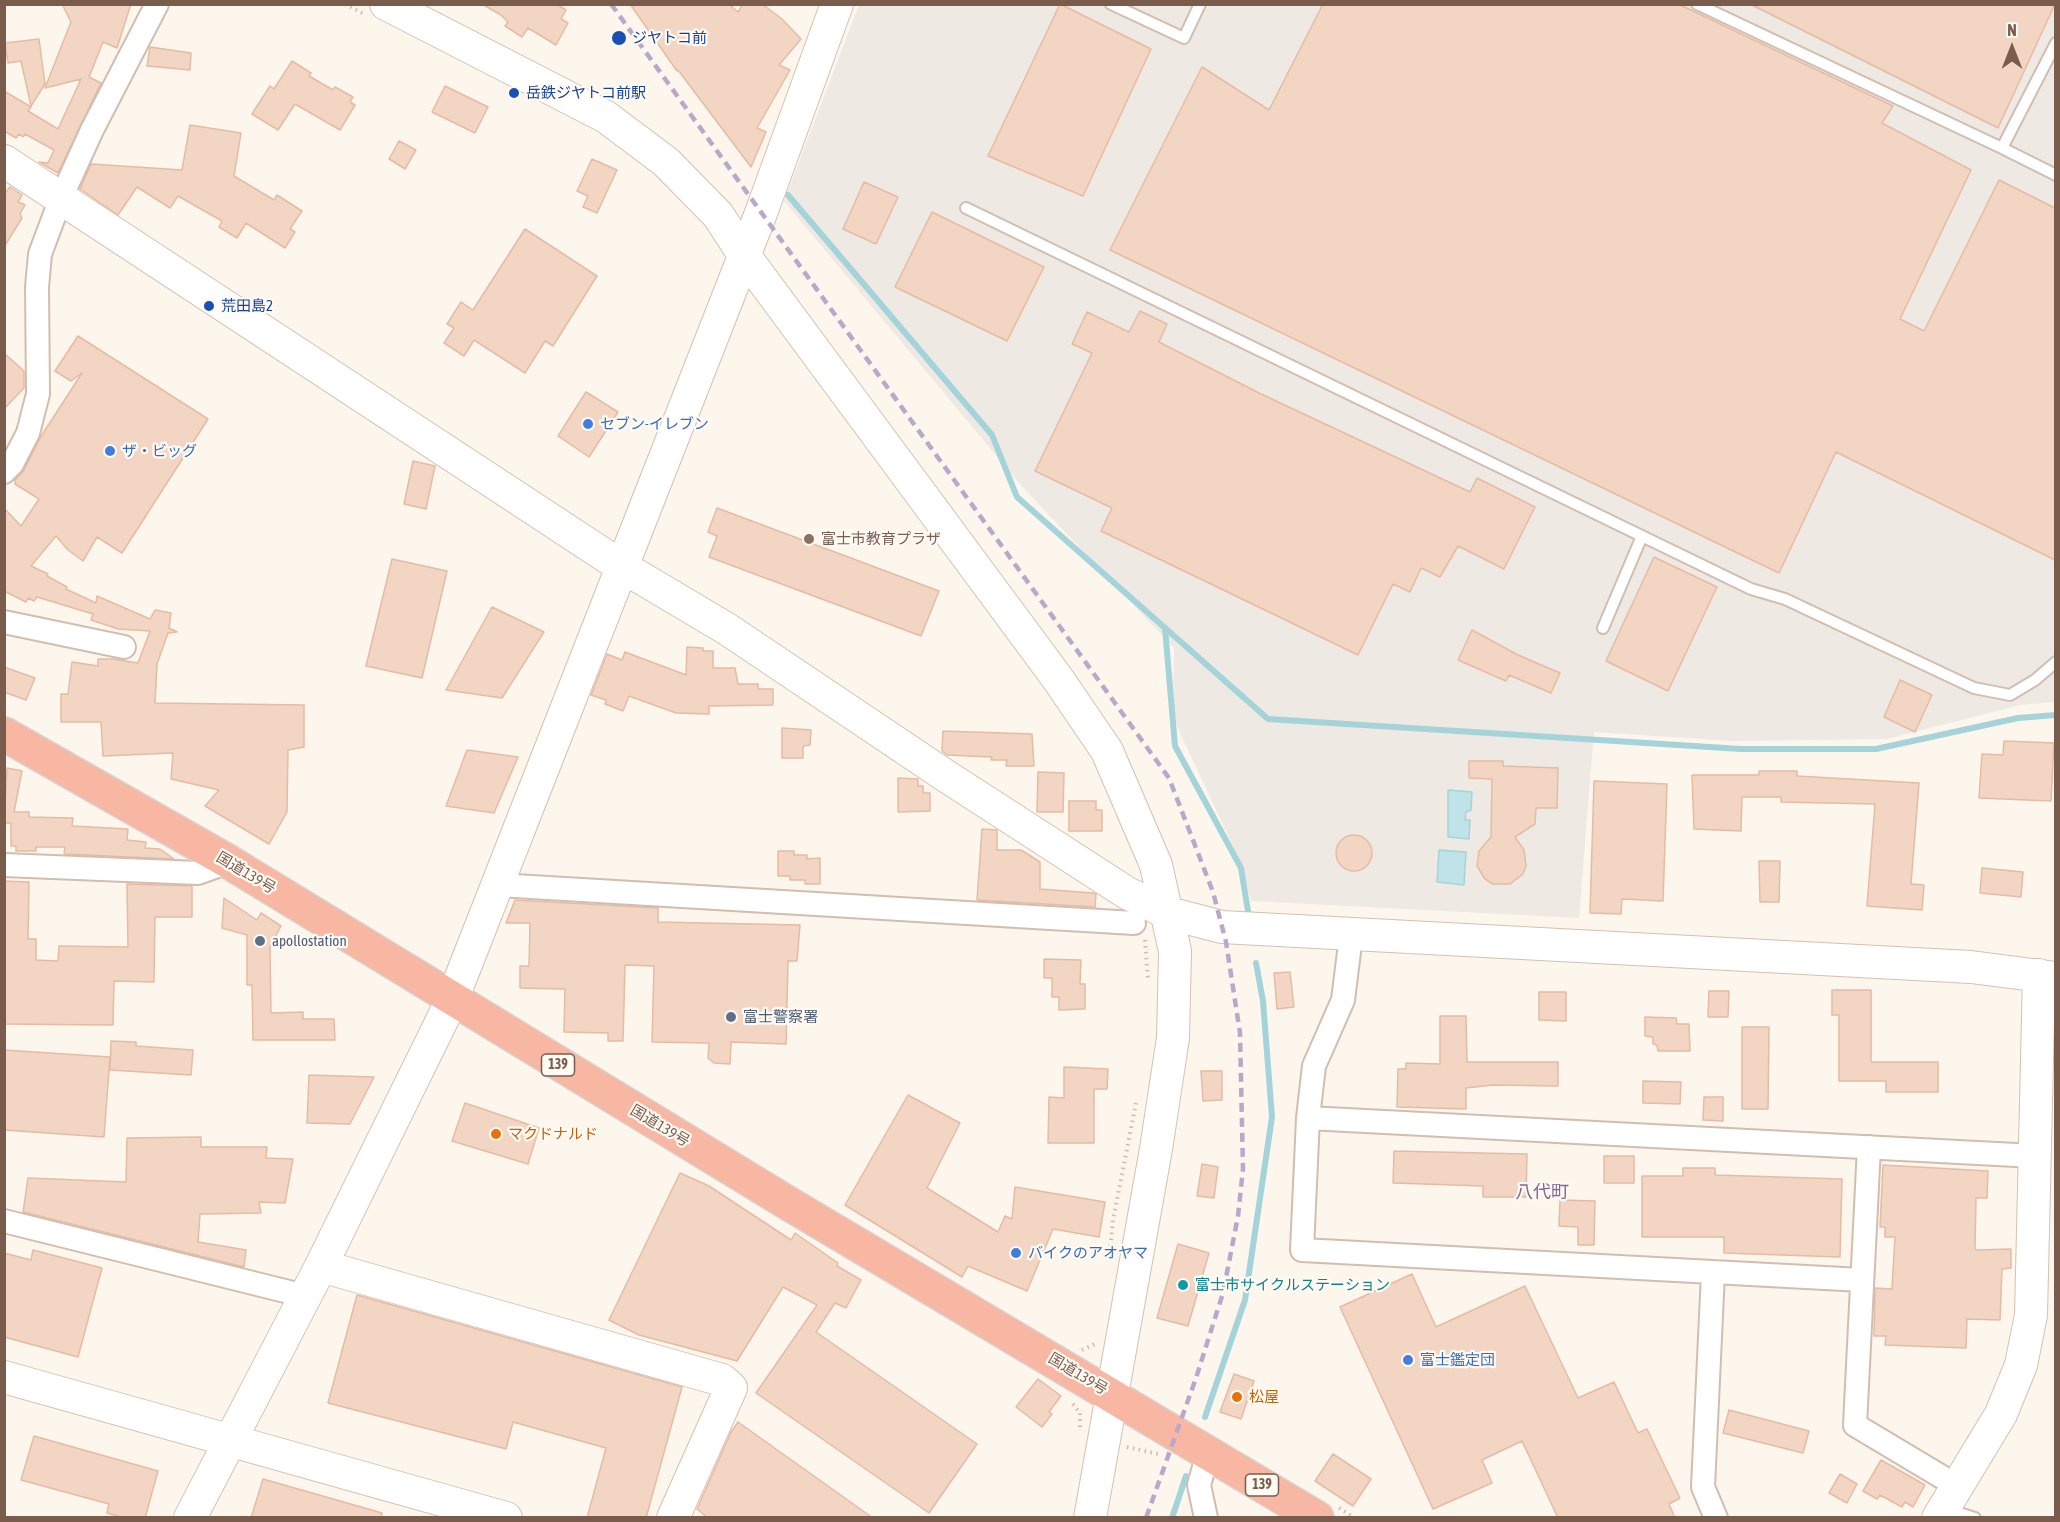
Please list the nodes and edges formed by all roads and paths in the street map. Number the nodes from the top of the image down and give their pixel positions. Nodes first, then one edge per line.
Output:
1 (157, 4) edge
2 (345, 4) edge
3 (837, 4) edge
4 (1111, 4) edge
5 (1200, 4) edge
6 (1697, 4) edge
7 (376, 10) edge
8 (2055, 43) edge
9 (2002, 148) junction
10 (4, 161) edge
11 (2055, 175) edge
12 (61, 198) junction
13 (966, 208) dead end
14 (744, 255) junction
15 (4, 472) edge
16 (1642, 536) junction
17 (621, 566) junction
18 (4, 622) edge
19 (1603, 628) dead end
20 (124, 647) dead end
21 (2055, 662) edge
22 (4, 734) edge
23 (229, 862) junction
24 (4, 865) edge
25 (498, 885) junction
26 (1168, 913) junction
27 (1134, 923) dead end
28 (1351, 936) junction
29 (2047, 977) edge
30 (452, 1000) junction
31 (1308, 1118) junction
32 (1869, 1147) junction
33 (2035, 1156) junction
34 (4, 1221) edge
35 (321, 1266) junction
36 (1713, 1273) junction
37 (1862, 1280) junction
38 (305, 1296) junction
39 (4, 1377) edge
40 (1113, 1395) junction
41 (228, 1442) junction
42 (1208, 1453) junction
43 (1946, 1504) edge
44 (422, 1506) edge
45 (190, 1518) edge
46 (506, 1518) edge
47 (673, 1518) edge
48 (1090, 1518) edge
49 (1206, 1518) edge
50 (1317, 1518) edge
51 (1716, 1518) edge
52 (1975, 1518) edge

1 - 12 street
2 - 7 path
3 - 14 street
4 - 5 lane
6 - 9 lane
7 - 14 street
8 - 9 lane
9 - 11 lane
10 - 12 street
12 - 15 street
12 - 17 street
13 - 16 lane
14 - 17 street
14 - 26 street
16 - 19 lane
16 - 21 lane
17 - 25 street
17 - 26 street
18 - 20 street
22 - 23 highway, 国道139号 / 139
23 - 24 street
23 - 30 highway, 国道139号 / 139
25 - 27 street
25 - 30 street
26 - 28 street
26 - 40 street
28 - 29 street
28 - 31 street
29 - 33 street
30 - 35 street
30 - 40 highway, 国道139号 / 139
31 - 32 street
31 - 36 street
32 - 33 street
32 - 37 street
33 - 43 street
34 - 38 street
35 - 38 street
35 - 47 street
36 - 37 street
36 - 51 street
37 - 43 street
38 - 41 street
39 - 41 street
40 - 42 highway, 国道139号 / 139
40 - 48 street
41 - 44 street
41 - 45 street
42 - 49 street
42 - 50 highway, 国道139号 / 139
43 - 52 lane
44 - 46 street

